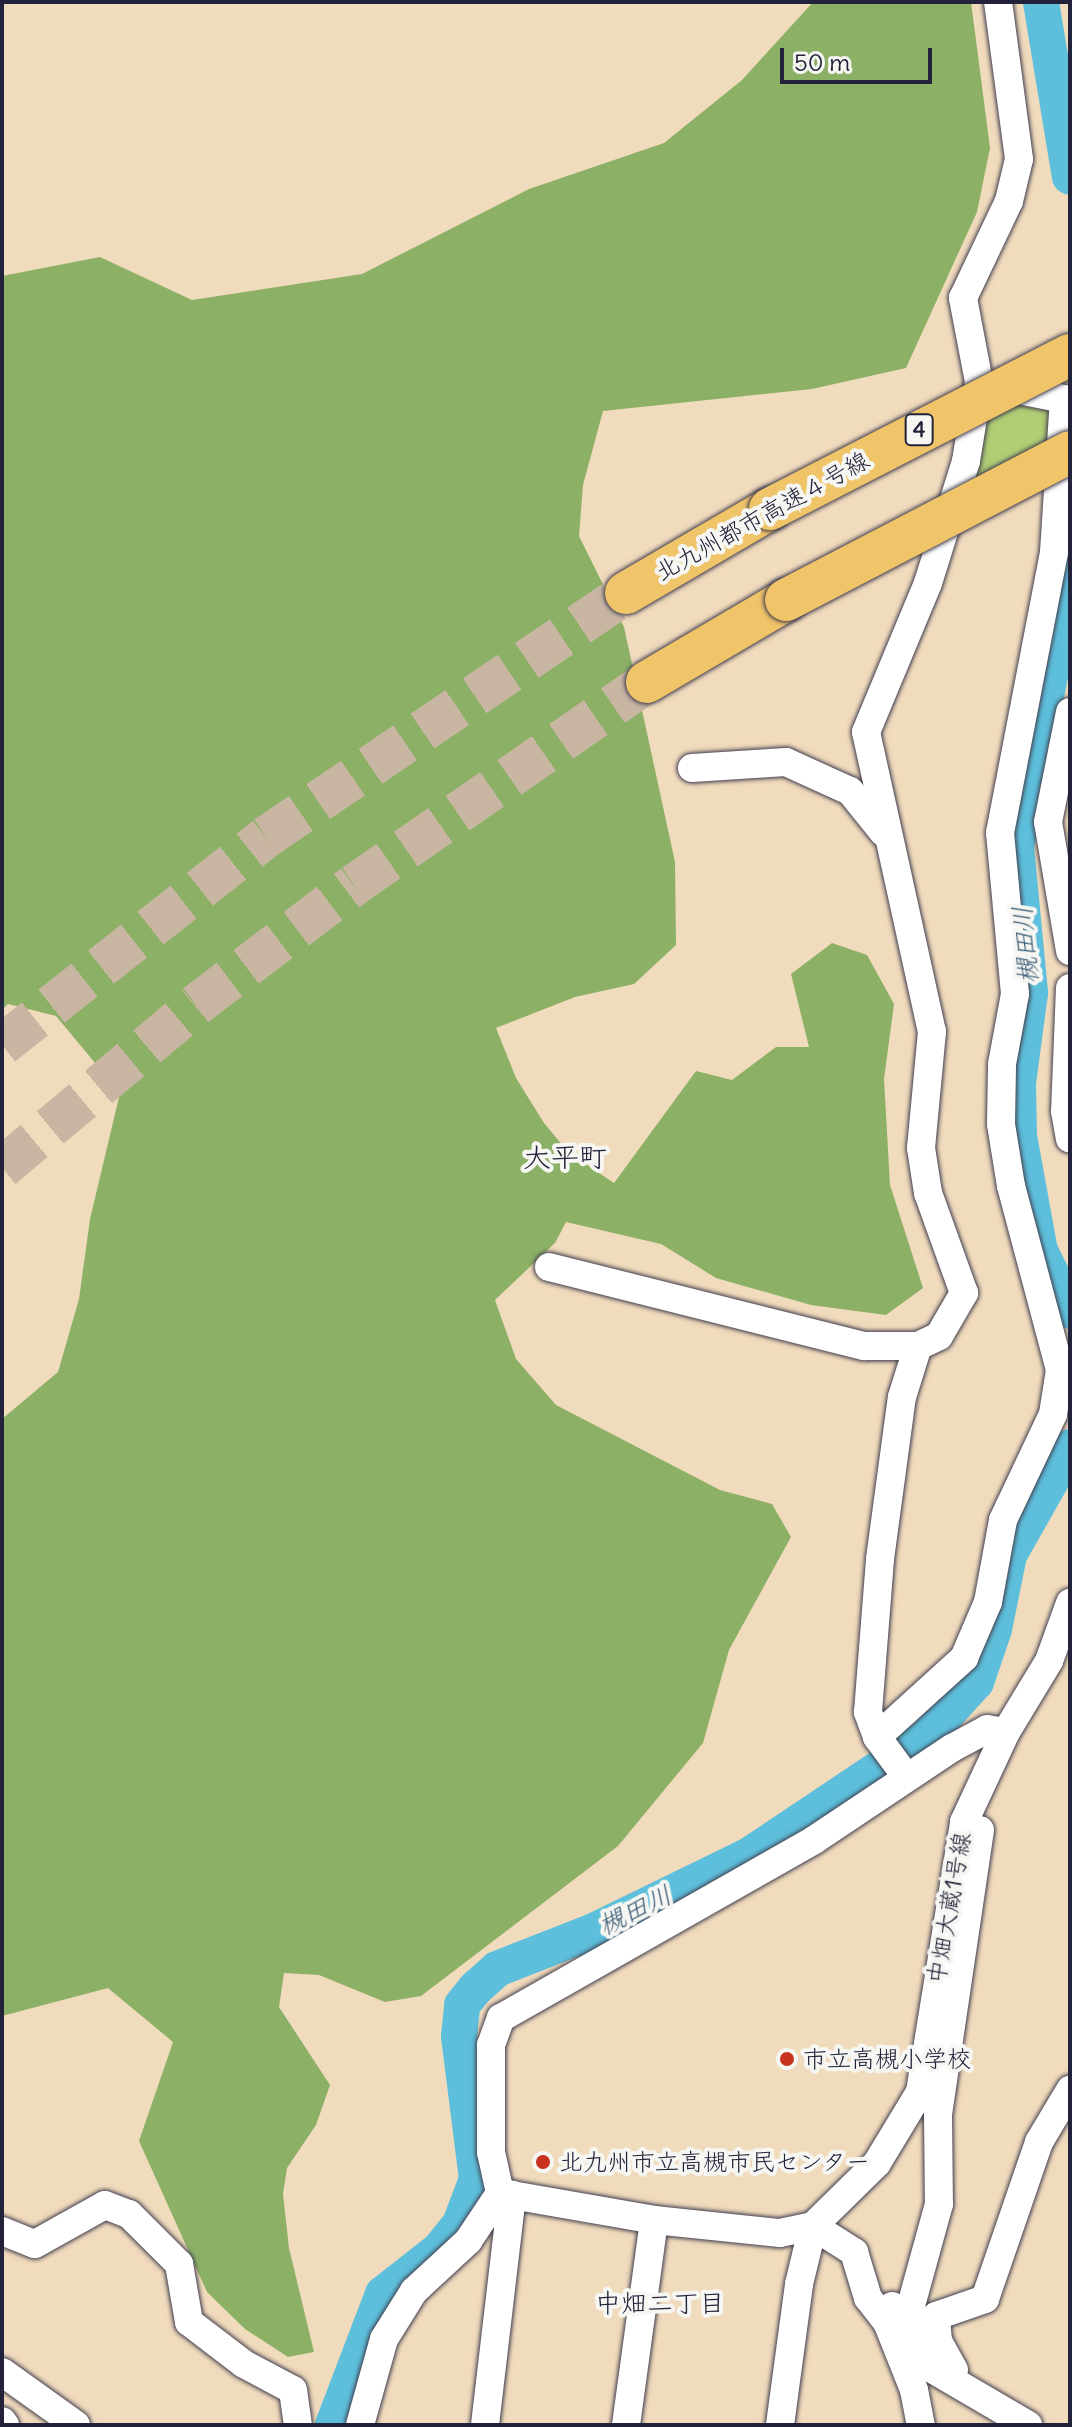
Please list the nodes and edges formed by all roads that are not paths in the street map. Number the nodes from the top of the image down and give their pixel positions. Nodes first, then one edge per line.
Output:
1 (998, 2) edge
2 (1070, 355) edge
3 (979, 382) junction
4 (1067, 398) edge
5 (1070, 452) edge
6 (626, 593) tunnel mouth
7 (647, 682) tunnel mouth
8 (1070, 712) edge
9 (692, 768) dead end
10 (886, 836) junction
11 (1070, 951) edge
12 (1070, 988) edge
13 (1070, 1139) edge
14 (549, 1267) dead end
15 (918, 1346) junction
16 (1070, 1603) edge
17 (1063, 1664) edge
18 (1006, 1732) junction
19 (879, 1739) junction
20 (993, 1760) junction
21 (905, 1775) junction
22 (1070, 2090) edge
23 (506, 2194) junction
24 (654, 2220) junction
25 (813, 2226) junction
26 (2, 2231) edge
27 (926, 2243) junction
28 (887, 2322) junction
29 (2, 2372) edge
30 (960, 2382) junction
31 (76, 2425) edge
32 (298, 2425) edge
33 (360, 2425) edge
34 (485, 2425) edge
35 (626, 2425) edge
36 (780, 2425) edge
37 (921, 2425) edge
38 (1028, 2425) edge

1 - 3 street
2 - 6 highway, 北九州都市高速４号線 / 4, bridge
3 - 4 street
3 - 10 street
4 - 19 street
5 - 7 highway, bridge
8 - 11 street
9 - 10 street
10 - 15 street
12 - 13 street
14 - 15 street
15 - 19 street
16 - 17 street, 中畑大蔵1号線
17 - 18 street, 中畑大蔵1号線
18 - 20 street, 中畑大蔵1号線
18 - 21 street
19 - 21 street
20 - 25 street, 中畑大蔵1号線
20 - 27 street
21 - 23 street
22 - 30 street
23 - 24 street
23 - 33 street
23 - 34 street
24 - 25 street
24 - 35 street
25 - 28 street
25 - 36 street
26 - 32 street
27 - 28 street
27 - 30 street
28 - 37 street
29 - 31 street
30 - 38 street

